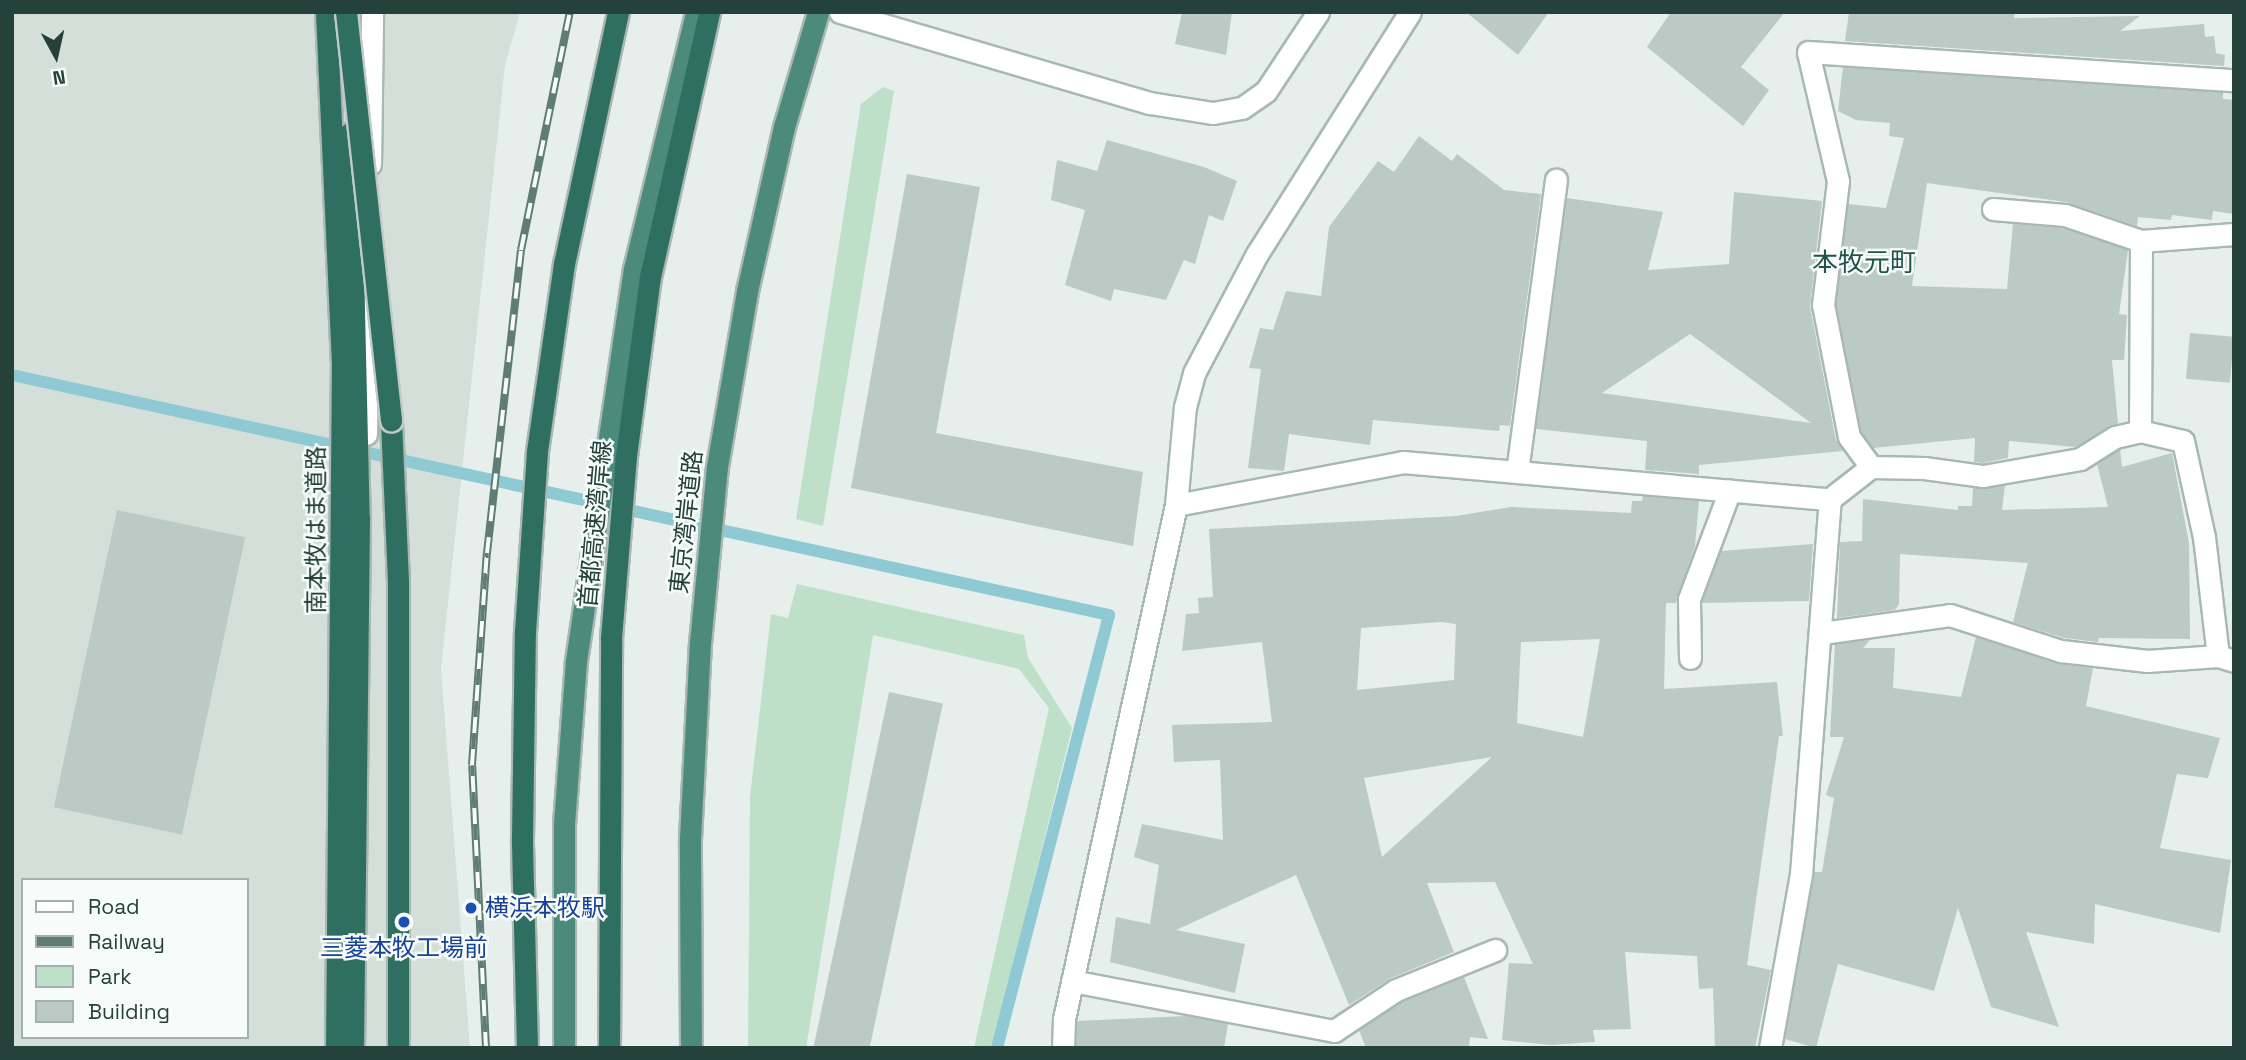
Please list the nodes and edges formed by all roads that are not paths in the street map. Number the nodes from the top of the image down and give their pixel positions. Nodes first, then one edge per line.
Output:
1 (327, 12) edge
2 (344, 12) edge
3 (372, 12) edge
4 (618, 12) edge
5 (696, 12) edge
6 (709, 12) edge
7 (818, 12) edge
8 (840, 12) edge
9 (1318, 12) edge
10 (1410, 12) edge
11 (2234, 80) edge
12 (1556, 180) dead end
13 (1993, 209) dead end
14 (2234, 234) edge
15 (2141, 241) junction
16 (2140, 431) junction
17 (1871, 467) junction
18 (1517, 472) junction
19 (1730, 490) junction
20 (1830, 499) junction
21 (1176, 505) junction
22 (1822, 633) junction
23 (1690, 658) dead end
24 (2226, 659) edge
25 (1495, 950) dead end
26 (1072, 981) junction
27 (336, 1048) edge
28 (353, 1048) edge
29 (361, 1048) edge
30 (398, 1048) edge
31 (527, 1048) edge
32 (564, 1048) edge
33 (608, 1048) edge
34 (691, 1048) edge
35 (1063, 1048) edge
36 (1770, 1048) edge

1 - 27 highway, 南本牧はま道路
2 - 28 highway, 南本牧はま道路, bridge
2 - 30 highway, bridge
3 - 29 street
4 - 31 highway
5 - 32 highway
6 - 33 highway, 首都高速湾岸線
7 - 34 highway, 東京湾岸道路
8 - 9 street
10 - 21 street
11 - 17 street
12 - 18 street
13 - 15 street
14 - 15 street
15 - 16 street
16 - 17 street
16 - 24 street
17 - 20 street
18 - 19 street
18 - 21 street
19 - 20 street
19 - 23 street
20 - 22 street
21 - 26 street
22 - 24 street
22 - 36 street
25 - 26 street
26 - 35 street

